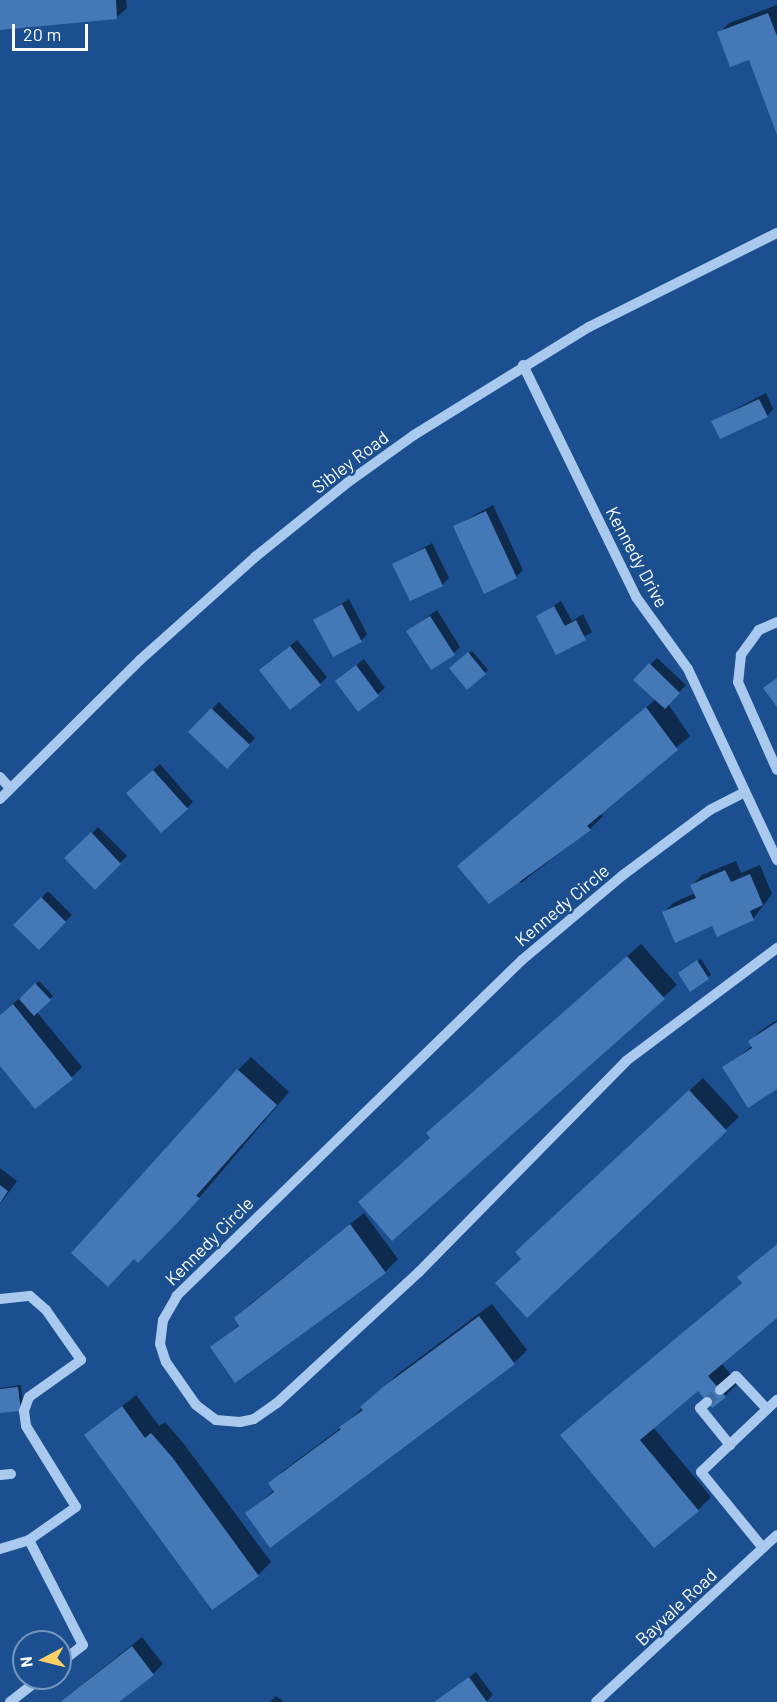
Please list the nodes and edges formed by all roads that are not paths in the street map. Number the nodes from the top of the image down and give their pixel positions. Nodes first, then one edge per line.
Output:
1 (777, 233) edge
2 (523, 366) junction
3 (777, 622) edge
4 (777, 770) edge
5 (0, 777) edge
6 (10, 788) junction
7 (745, 792) junction
8 (0, 799) edge
9 (777, 860) edge
10 (777, 948) edge
11 (0, 1299) edge
12 (720, 1390) tunnel mouth
13 (777, 1400) edge
14 (707, 1402) dead end
15 (767, 1409) junction
16 (730, 1445) junction
17 (777, 1535) edge
18 (30, 1540) junction
19 (763, 1548) junction
20 (0, 1550) edge
21 (72, 1654) edge
22 (26, 1690) edge
23 (10, 1702) edge
24 (596, 1702) edge

1 - 2 street, Sibley Road
2 - 6 street, Sibley Road
2 - 7 street, Kennedy Drive
3 - 4 street
5 - 6 street
6 - 8 street, Sibley Road
7 - 9 street
7 - 10 street, Kennedy Circle
11 - 18 street
12 - 15 street
13 - 15 street
14 - 16 street
15 - 16 street
16 - 19 street
17 - 19 street, Bayvale Road
18 - 20 street
18 - 21 street
19 - 24 street, Bayvale Road
22 - 23 street

